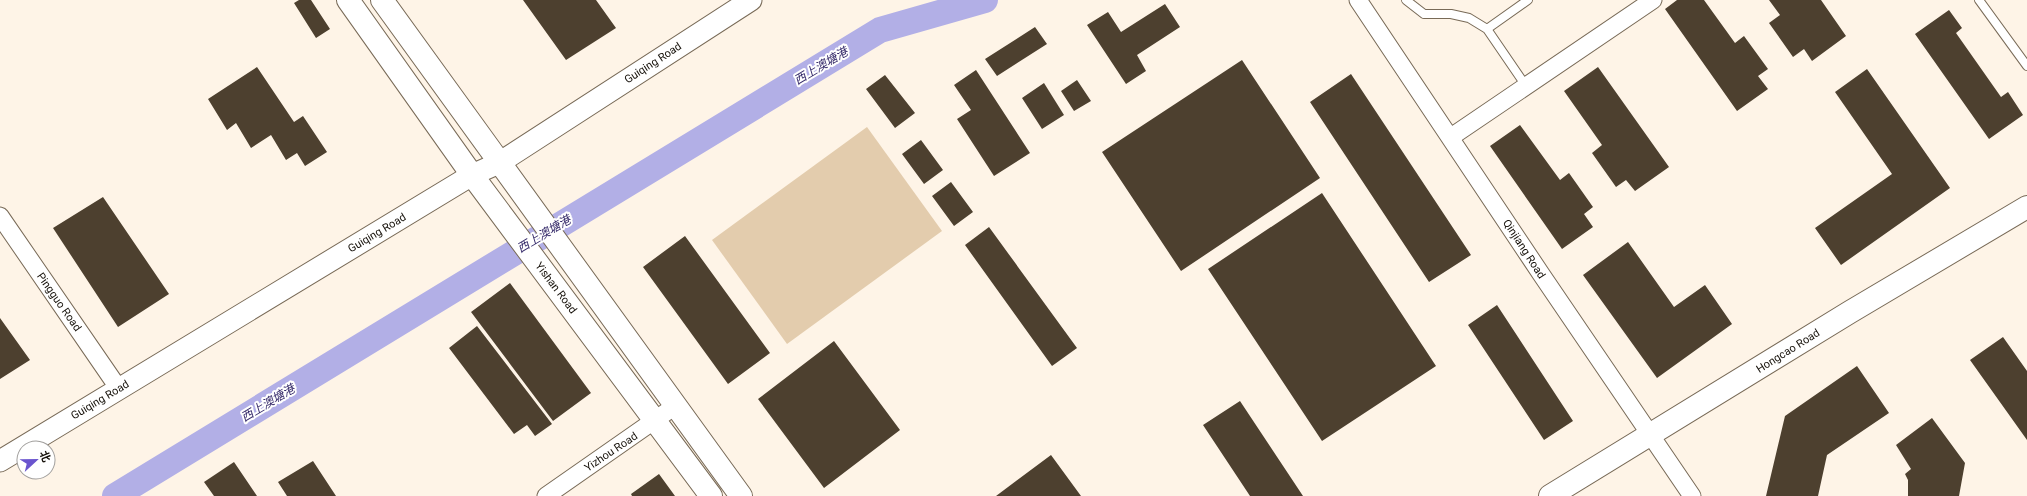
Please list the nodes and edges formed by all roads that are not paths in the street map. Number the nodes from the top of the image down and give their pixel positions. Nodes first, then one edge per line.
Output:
1 (348, 0) edge
2 (382, 0) edge
3 (751, 0) edge
4 (1358, 0) edge
5 (1406, 0) edge
6 (1528, 0) edge
7 (1653, 0) edge
8 (1979, 0) edge
9 (1487, 28) junction
10 (2027, 66) edge
11 (1526, 86) junction
12 (1451, 137) junction
13 (499, 162) junction
14 (472, 175) junction
15 (2027, 207) edge
16 (0, 216) edge
17 (119, 389) junction
18 (675, 406) junction
19 (656, 421) junction
20 (1652, 435) junction
21 (0, 461) edge
22 (546, 496) edge
23 (711, 496) edge
24 (741, 496) edge
25 (1550, 496) edge
26 (1692, 496) edge

1 - 14 main road, Yishan Road
2 - 13 main road
3 - 13 street, Guiqing Road
4 - 12 street, Qinjiang Road
5 - 9 lane
6 - 9 lane
7 - 11 street
8 - 10 lane
9 - 11 lane
11 - 12 street
12 - 20 street, Qinjiang Road
13 - 14 street, Guiqing Road
13 - 18 main road
14 - 17 street, Guiqing Road
14 - 19 main road, Yishan Road
15 - 20 main road, Hongcao Road
16 - 17 street, Pingguo Road
17 - 21 street, Guiqing Road
18 - 19 street, Yizhou Road
18 - 24 main road
19 - 22 street, Yizhou Road
19 - 23 main road, Yishan Road
20 - 25 main road, Hongcao Road
20 - 26 street, Qinjiang Road

